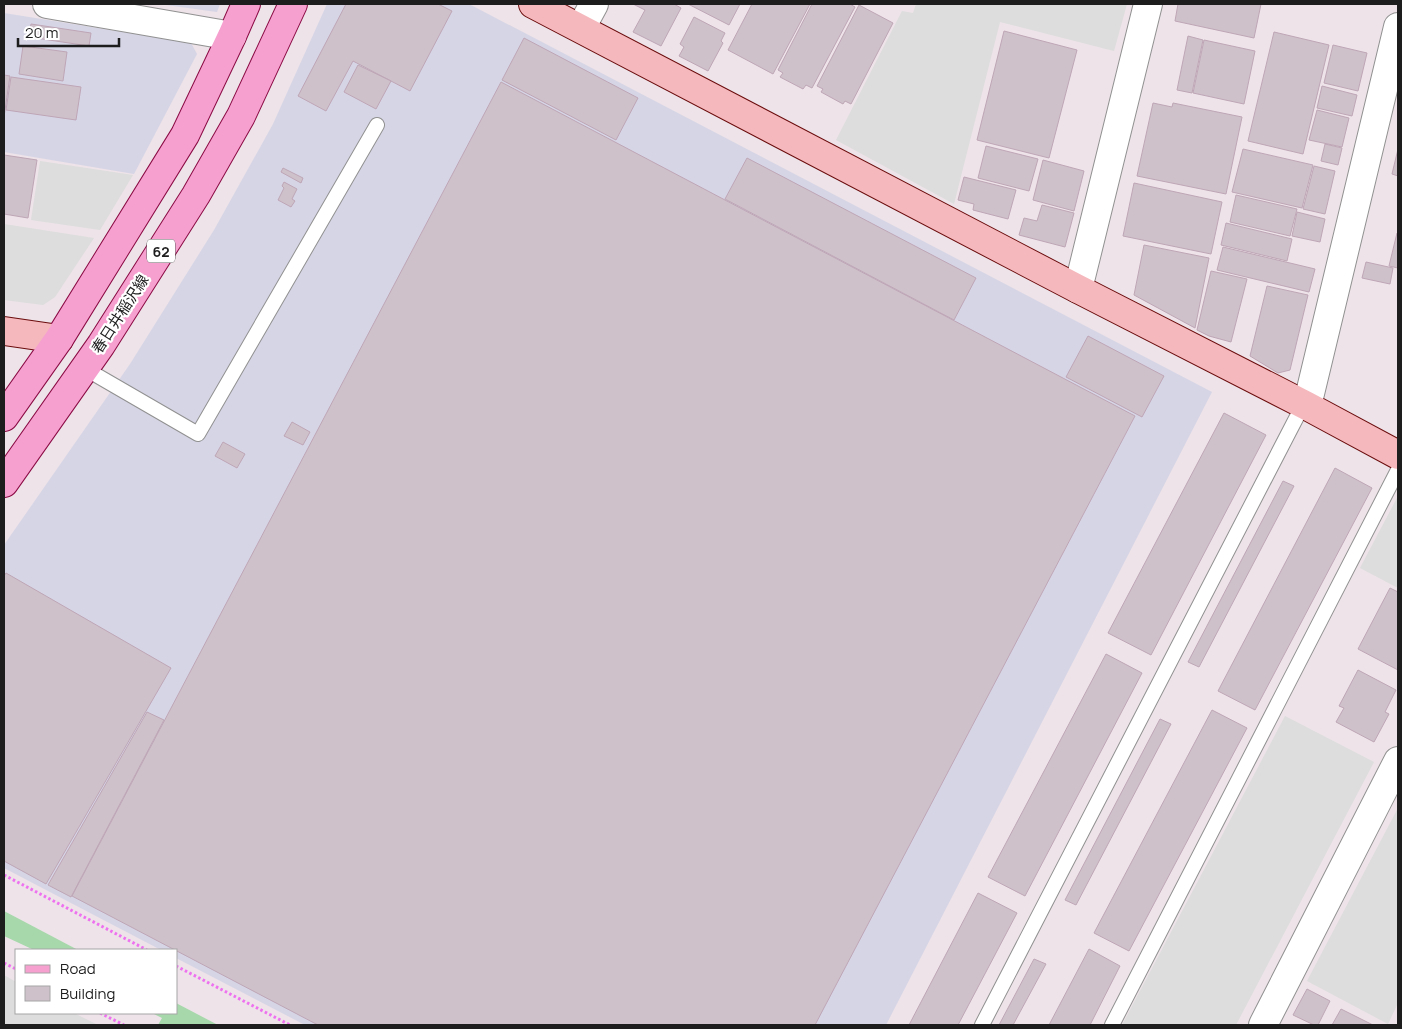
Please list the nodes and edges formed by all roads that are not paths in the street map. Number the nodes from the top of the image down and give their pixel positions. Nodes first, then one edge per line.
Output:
1 (47, 4) edge
2 (246, 4) edge
3 (293, 4) edge
4 (533, 4) edge
5 (594, 4) edge
6 (1148, 4) edge
7 (1398, 27) edge
8 (582, 28) junction
9 (232, 36) junction
10 (377, 125) dead end
11 (1078, 290) junction
12 (4, 331) edge
13 (59, 339) junction
14 (84, 368) junction
15 (1305, 406) junction
16 (4, 417) edge
17 (1398, 455) edge
18 (1398, 470) edge
19 (4, 483) edge
20 (1398, 761) edge
21 (982, 1025) edge
22 (1112, 1025) edge
23 (1263, 1025) edge

1 - 9 street
2 - 9 main road
3 - 14 main road, 春日井稲沢線 / 62
4 - 8 street
5 - 8 street
6 - 11 street
7 - 15 street
8 - 11 street
9 - 13 main road
10 - 14 lane
11 - 15 street
12 - 13 street
13 - 16 main road
14 - 19 main road, 春日井稲沢線 / 62
15 - 17 street
15 - 21 lane
18 - 22 lane
20 - 23 street

